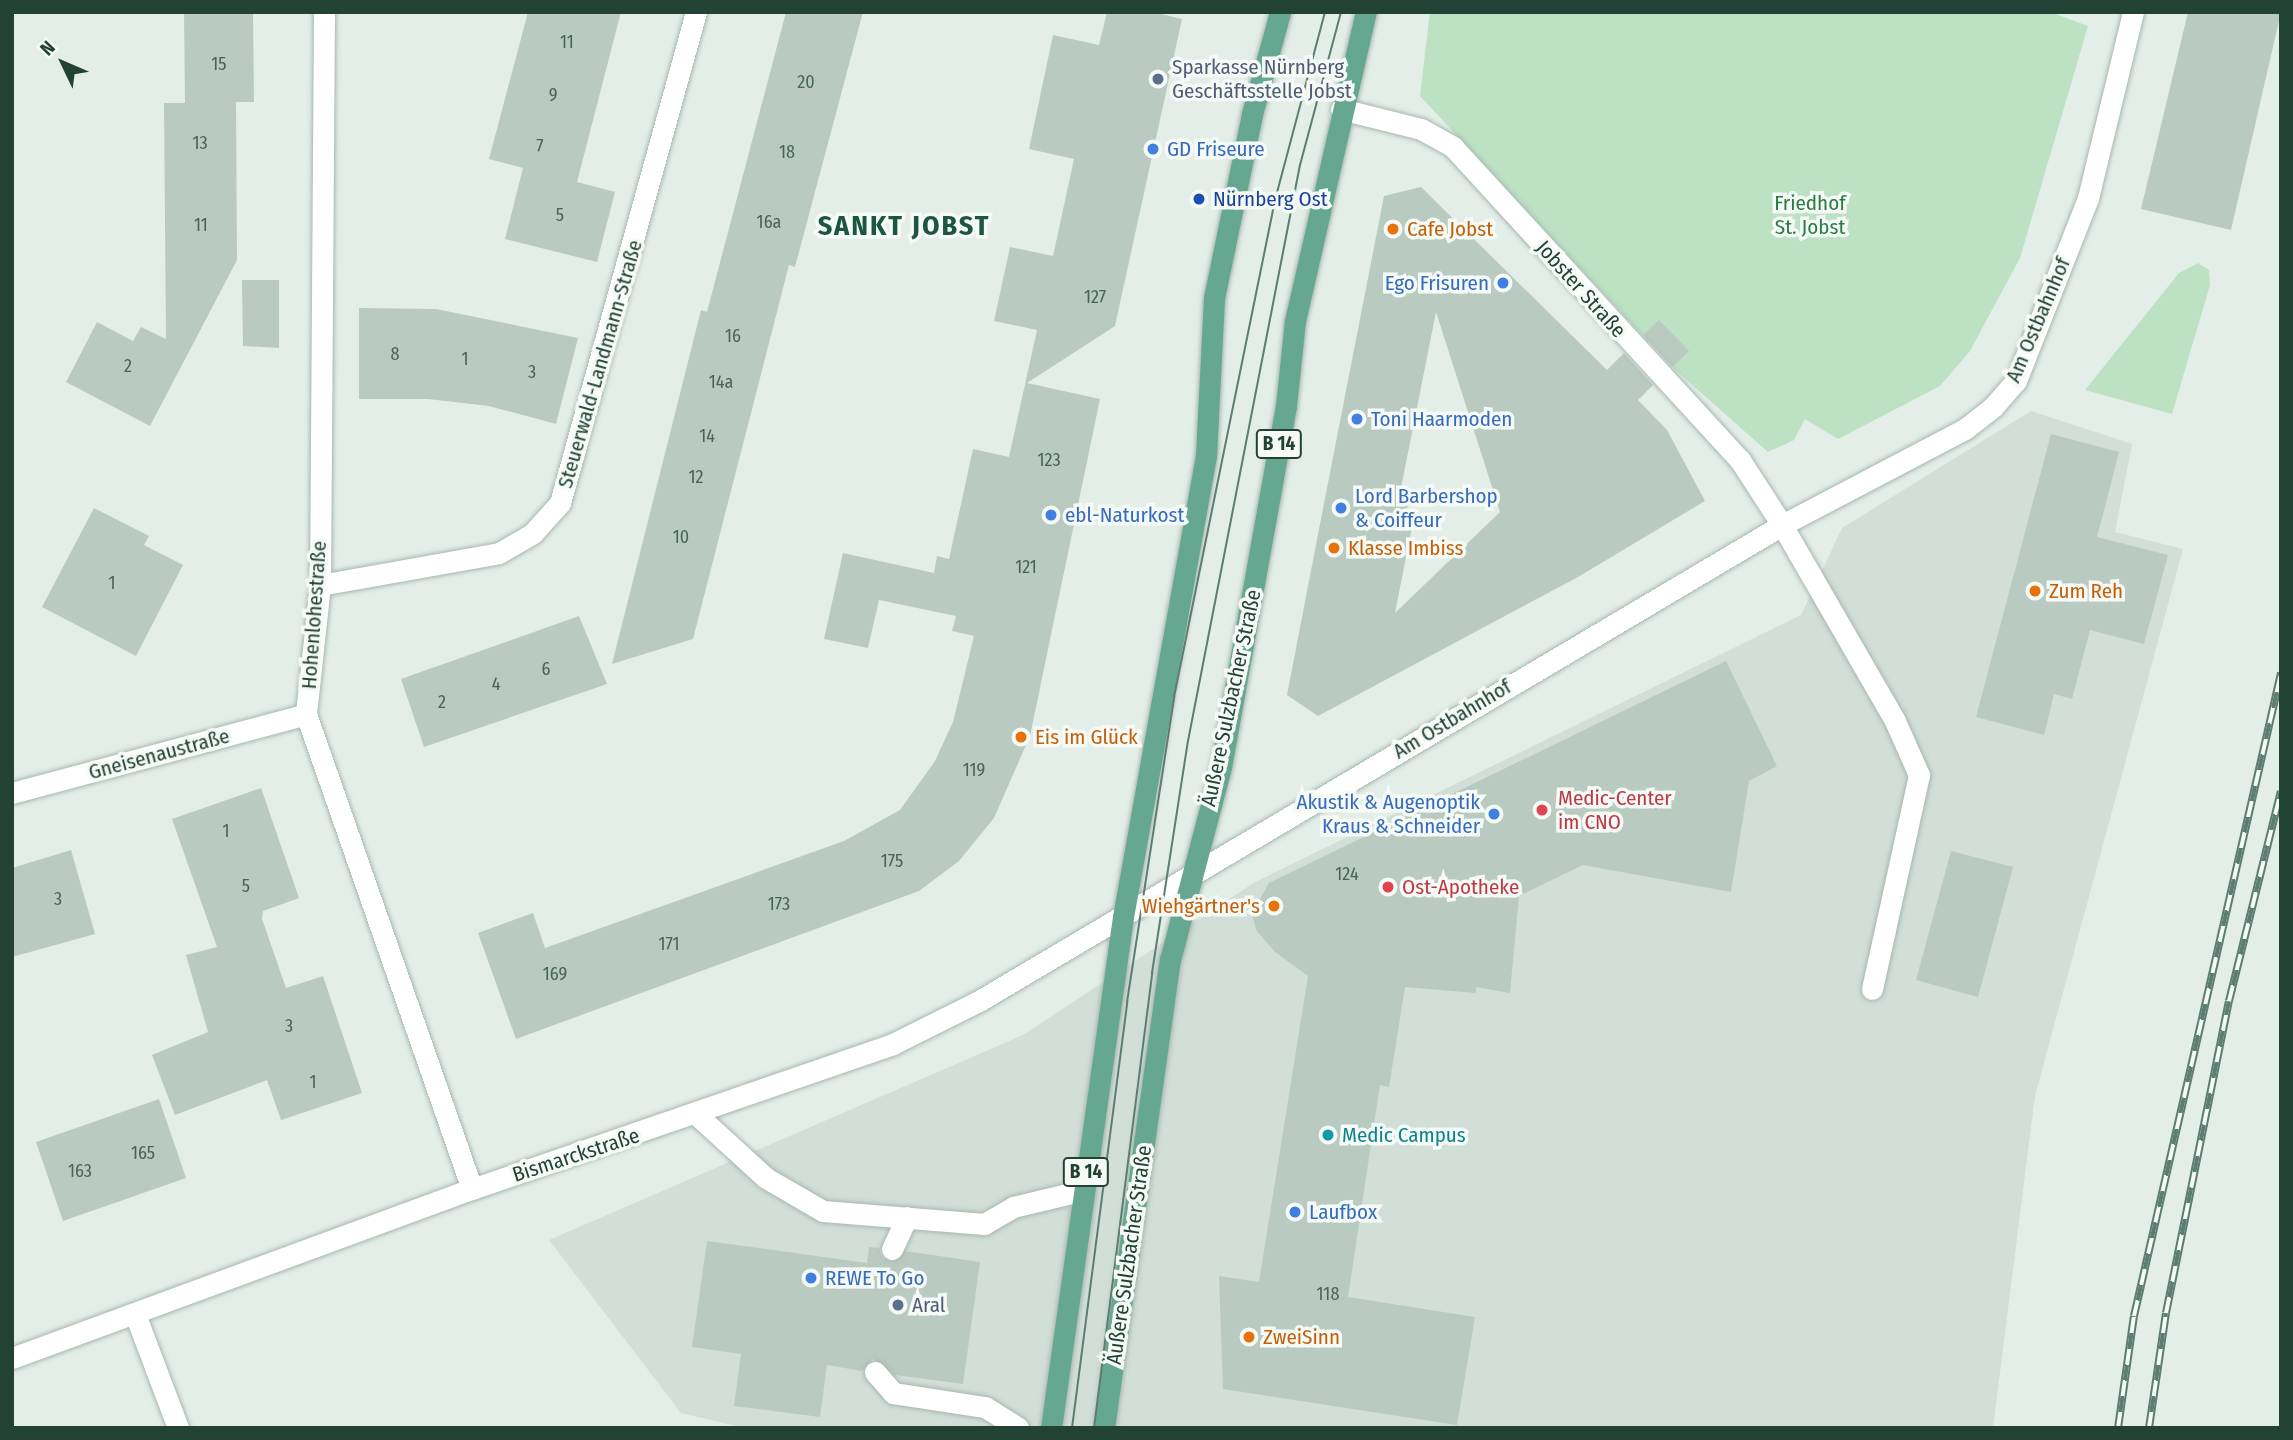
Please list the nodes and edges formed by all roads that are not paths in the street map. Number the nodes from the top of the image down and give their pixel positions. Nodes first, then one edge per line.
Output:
1 (324, 12) edge
2 (696, 12) edge
3 (1280, 12) edge
4 (1366, 12) edge
5 (2133, 12) edge
6 (1341, 109) junction
7 (1782, 525) junction
8 (320, 585) junction
9 (306, 714) junction
10 (12, 793) edge
11 (1189, 876) junction
12 (1124, 917) junction
13 (1872, 989) dead end
14 (697, 1115) junction
15 (472, 1189) junction
16 (1084, 1190) junction
17 (907, 1217) junction
18 (892, 1250) dead end
19 (135, 1314) junction
20 (12, 1358) edge
21 (875, 1372) dead end
22 (178, 1428) edge
23 (1018, 1428) edge
24 (1051, 1428) edge
25 (1104, 1428) edge

1 - 8 street, Hohenlohestraße
2 - 8 street, Steuerwald-Landmann-Straße
3 - 12 main road, B 14
4 - 6 main road, Äußere Sulzbacher Straße / B 14
5 - 7 street, Am Ostbahnhof
6 - 7 street, Jobster Straße
6 - 11 main road, Äußere Sulzbacher Straße / B 14
7 - 11 street, Am Ostbahnhof
7 - 13 street
8 - 9 street, Hohenlohestraße
9 - 10 street, Gneisenaustraße
9 - 15 street, Hohenlohestraße
11 - 12 street, Am Ostbahnhof
11 - 25 main road, Äußere Sulzbacher Straße / B 14
12 - 14 street, Bismarckstraße
12 - 16 main road, B 14
14 - 15 street, Bismarckstraße
14 - 17 street
15 - 19 street, Bismarckstraße
16 - 17 street
16 - 24 main road, B 14
17 - 18 street
19 - 20 street, Bismarckstraße
19 - 22 street
21 - 23 street

